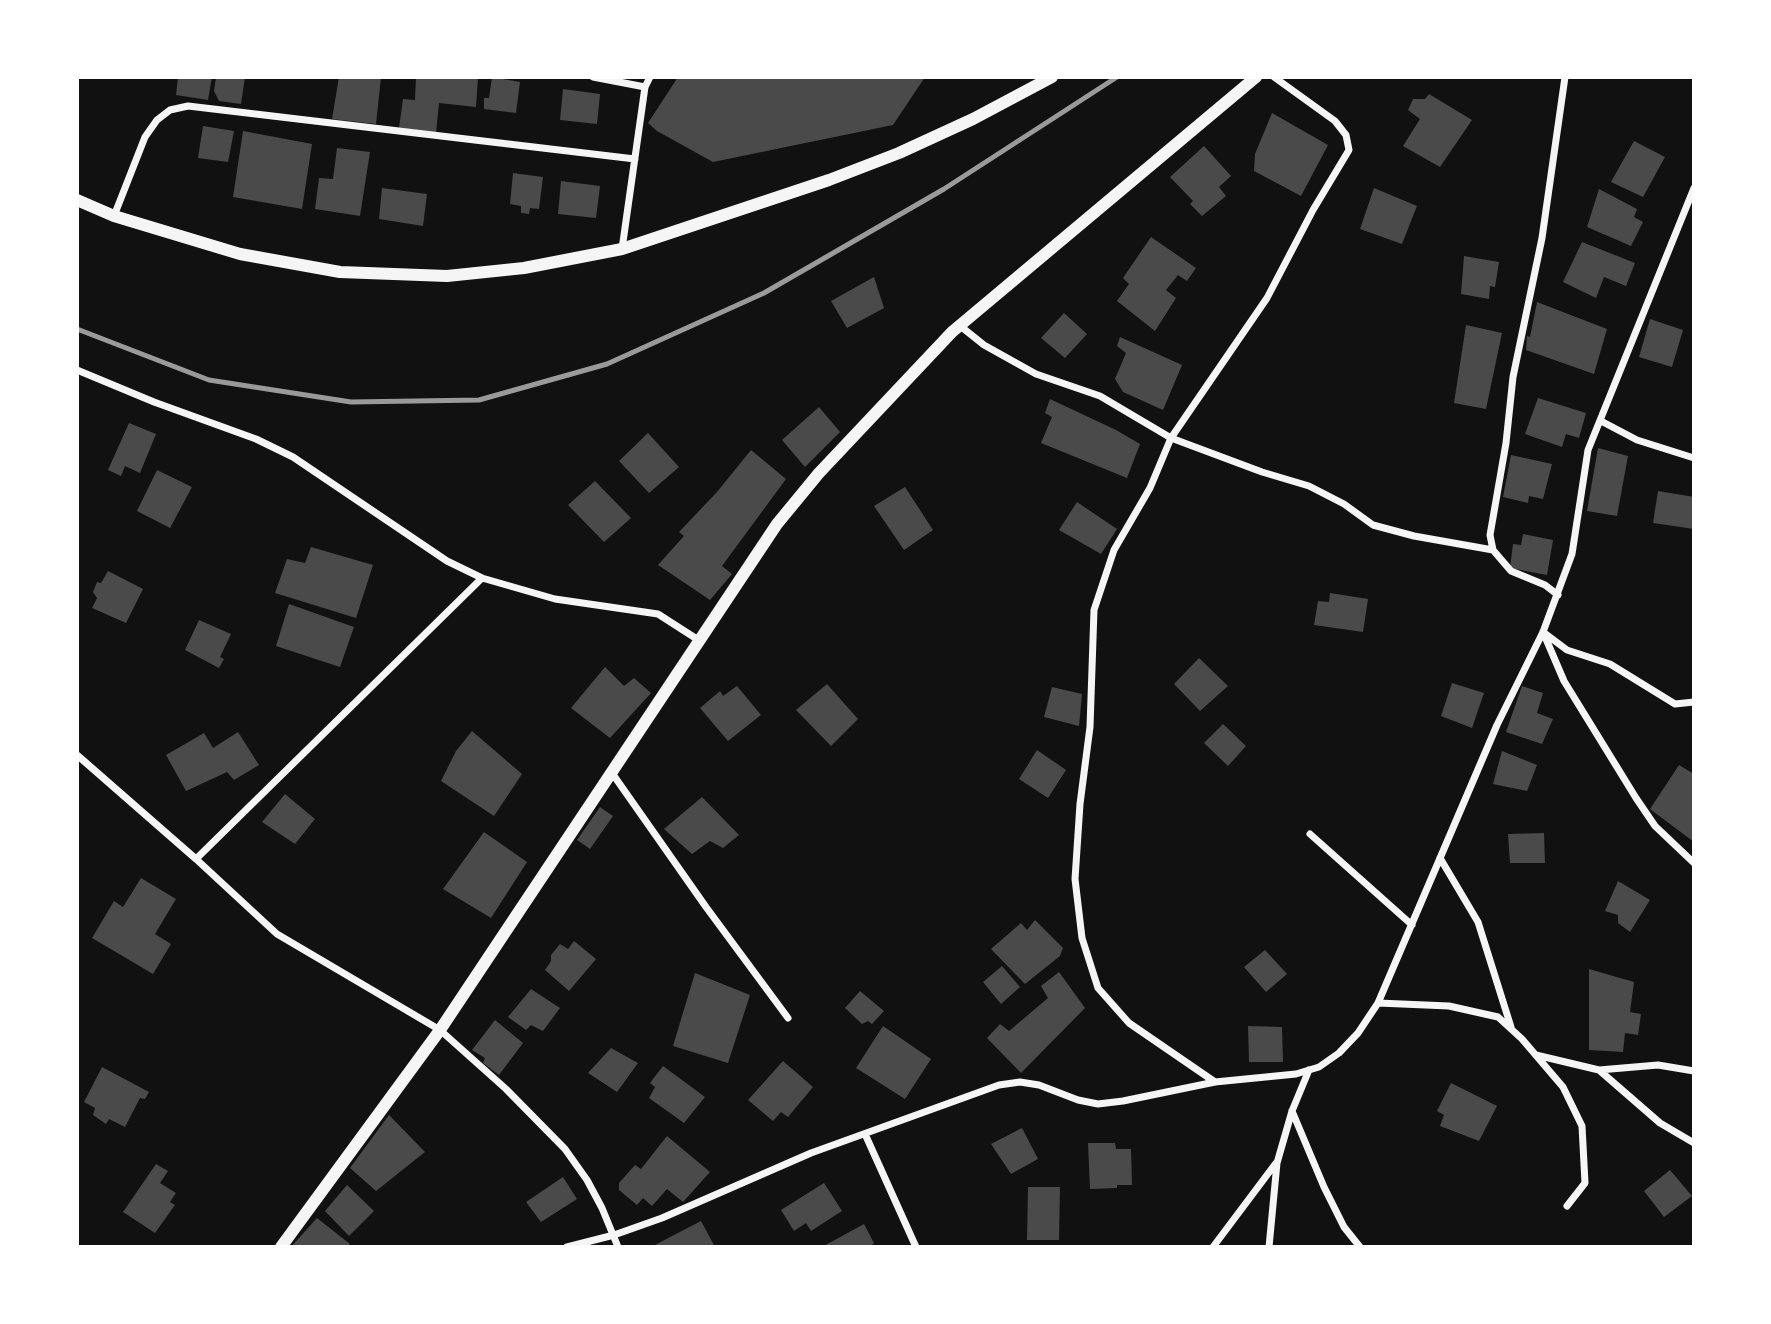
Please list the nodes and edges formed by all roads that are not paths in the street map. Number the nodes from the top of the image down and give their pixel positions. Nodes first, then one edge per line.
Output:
1 (593, 77) edge
2 (650, 77) edge
3 (1052, 77) edge
4 (1256, 77) edge
5 (1274, 77) edge
6 (1565, 77) edge
7 (645, 87) junction
8 (635, 159) junction
9 (1694, 188) edge
10 (77, 200) edge
11 (1687, 205) junction
12 (1694, 213) edge
13 (114, 216) junction
14 (622, 249) junction
15 (959, 325) junction
16 (77, 370) edge
17 (1601, 421) junction
18 (1171, 438) junction
19 (1694, 458) edge
20 (1493, 550) junction
21 (482, 578) junction
22 (1558, 595) junction
23 (1543, 632) junction
24 (700, 641) junction
25 (1694, 702) edge
26 (77, 755) edge
27 (612, 773) junction
28 (1310, 834) dead end
29 (1440, 858) junction
30 (196, 859) junction
31 (1694, 863) edge
32 (1412, 925) junction
33 (1378, 1003) junction
34 (788, 1018) dead end
35 (1511, 1029) junction
36 (440, 1030) junction
37 (1536, 1055) junction
38 (1309, 1070) junction
39 (1599, 1070) junction
40 (1694, 1071) edge
41 (1215, 1082) junction
42 (1292, 1111) junction
43 (865, 1134) junction
44 (1694, 1143) edge
45 (1277, 1163) junction
46 (1567, 1206) dead end
47 (614, 1235) junction
48 (281, 1247) edge
49 (567, 1247) edge
50 (618, 1247) edge
51 (915, 1247) edge
52 (1213, 1247) edge
53 (1269, 1247) edge
54 (1360, 1247) edge

1 - 7 street
2 - 7 street
3 - 14 street
4 - 15 street
5 - 18 street
6 - 20 street
7 - 8 street
8 - 13 street
8 - 14 street
9 - 11 street
10 - 13 street
11 - 12 street
11 - 17 street
13 - 14 street
15 - 18 street
15 - 24 street
16 - 21 street
17 - 19 street
17 - 22 street
18 - 20 street
18 - 41 street
20 - 22 street
21 - 24 street
21 - 30 street
22 - 23 street
23 - 25 street
23 - 29 street
23 - 31 street
24 - 27 street
26 - 30 street
27 - 34 street
27 - 36 street
28 - 32 street
29 - 32 street
29 - 35 street
30 - 36 street
32 - 33 street
33 - 35 street
33 - 38 street
35 - 37 street
36 - 47 street
36 - 48 street
37 - 39 street
37 - 46 street
38 - 41 street
38 - 42 street
39 - 40 street
39 - 44 street
41 - 43 street
42 - 45 street
42 - 54 street
43 - 47 street
43 - 51 street
45 - 52 street
45 - 53 street
47 - 49 street
47 - 50 street

